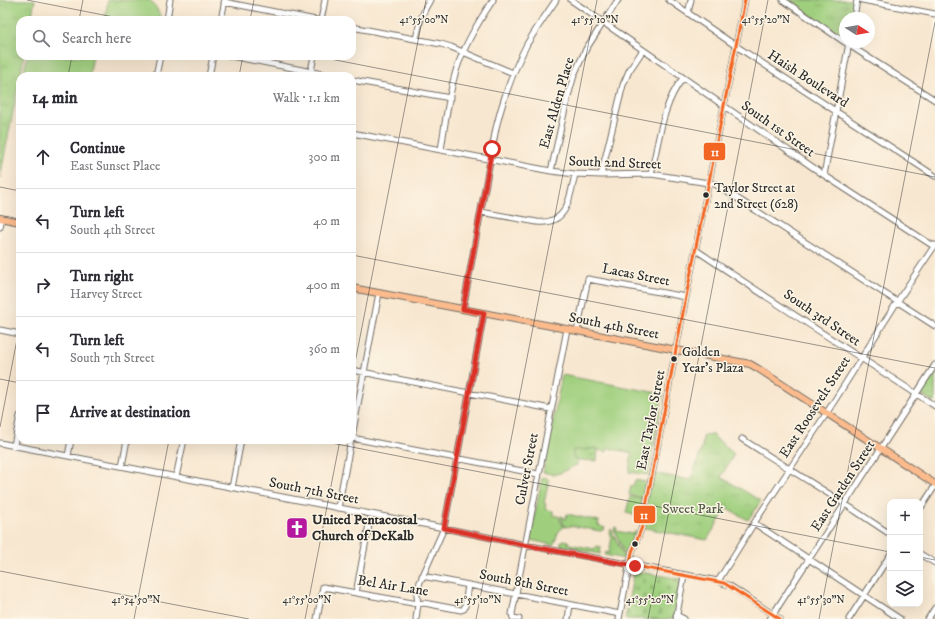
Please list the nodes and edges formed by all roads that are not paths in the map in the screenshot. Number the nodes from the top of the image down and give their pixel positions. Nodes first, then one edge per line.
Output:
1 (170, 0) edge
2 (325, 0) edge
3 (430, 0) edge
4 (493, 0) edge
5 (556, 0) edge
6 (571, 0) edge
7 (618, 0) edge
8 (669, 0) edge
9 (690, 0) edge
10 (745, 0) edge
11 (782, 0) edge
12 (857, 0) edge
13 (862, 0) edge
14 (224, 1) edge
15 (855, 12) edge
16 (688, 13) junction
17 (935, 14) edge
18 (168, 16) edge
19 (221, 16) edge
20 (297, 16) edge
21 (322, 16) edge
22 (603, 22) junction
23 (356, 28) edge
24 (839, 37) edge
25 (416, 39) junction
26 (736, 46) junction
27 (848, 48) edge
28 (857, 48) edge
29 (643, 50) junction
30 (463, 52) junction
31 (159, 60) edge
32 (212, 60) edge
33 (249, 60) edge
34 (313, 60) edge
35 (157, 72) edge
36 (210, 72) edge
37 (301, 72) edge
38 (310, 72) edge
39 (513, 73) junction
40 (683, 78) junction
41 (356, 81) edge
42 (450, 98) junction
43 (935, 100) edge
44 (724, 107) junction
45 (836, 111) junction
46 (356, 134) edge
47 (441, 150) junction
48 (490, 159) junction
49 (551, 171) junction
50 (575, 174) junction
51 (651, 174) junction
52 (602, 175) junction
53 (824, 175) junction
54 (935, 176) edge
55 (709, 183) junction
56 (481, 212) junction
57 (1, 218) edge
58 (16, 221) edge
59 (0, 227) edge
60 (935, 246) edge
61 (696, 250) junction
62 (356, 289) edge
63 (379, 293) junction
64 (686, 297) junction
65 (897, 302) junction
66 (463, 309) junction
67 (484, 313) junction
68 (935, 326) edge
69 (567, 329) junction
70 (0, 330) edge
71 (578, 331) junction
72 (16, 333) edge
73 (676, 350) junction
74 (861, 359) junction
75 (935, 365) edge
76 (356, 371) edge
77 (364, 372) junction
78 (469, 392) junction
79 (917, 394) junction
80 (935, 406) edge
81 (551, 408) junction
82 (826, 414) junction
83 (356, 416) edge
84 (16, 435) edge
85 (356, 439) edge
86 (742, 439) dead end
87 (0, 443) edge
88 (70, 444) edge
89 (126, 444) edge
90 (183, 444) edge
91 (240, 444) edge
92 (351, 444) edge
93 (14, 445) junction
94 (881, 448) junction
95 (68, 456) junction
96 (457, 459) junction
97 (122, 466) junction
98 (789, 469) junction
99 (538, 474) junction
100 (176, 477) junction
101 (935, 485) edge
102 (232, 488) junction
103 (845, 504) junction
104 (923, 504) edge
105 (338, 508) junction
106 (371, 514) junction
107 (754, 523) junction
108 (444, 528) junction
109 (887, 532) edge
110 (524, 545) junction
111 (923, 556) edge
112 (809, 559) junction
113 (887, 560) edge
114 (935, 563) edge
115 (630, 565) junction
116 (422, 576) junction
117 (684, 576) junction
118 (718, 582) junction
119 (468, 585) junction
120 (356, 593) junction
121 (516, 594) junction
122 (864, 595) junction
123 (418, 604) junction
124 (570, 605) junction
125 (935, 608) edge
126 (620, 616) edge
127 (676, 617) edge
128 (771, 617) edge
129 (317, 619) edge
130 (416, 619) edge
131 (519, 619) edge
132 (568, 619) edge
133 (684, 619) edge
134 (780, 619) edge
135 (849, 619) edge
136 (900, 619) edge
137 (928, 619) edge

1 - 18 street
2 - 21 street
3 - 25 street
4 - 30 street
5 - 39 street
6 - 22 street, South 1st Street
7 - 22 street, East Alden Place
8 - 16 street, Haish Boulevard
9 - 16 street
10 - 26 street, East Taylor Street
11 - 24 street
12 - 15 street
13 - 17 street
14 - 19 street
14 - 20 street
16 - 26 street, Haish Boulevard
22 - 29 street, South 1st Street
22 - 49 street, East Alden Place
23 - 25 street
25 - 30 street
26 - 44 street, East Taylor Street
26 - 45 street, Haish Boulevard
27 - 45 street
28 - 43 street
29 - 40 street, South 1st Street
29 - 52 street
30 - 39 street
30 - 42 street
31 - 35 street
32 - 36 street
33 - 37 street
34 - 38 street
39 - 48 street
40 - 44 street, South 1st Street
40 - 51 street
41 - 42 street
42 - 47 street
44 - 53 street, South 1st Street
44 - 55 street, East Taylor Street
45 - 53 street
45 - 54 street, Haish Boulevard
46 - 47 street, South 2nd Street
47 - 48 street, South 2nd Street
48 - 49 street, South 2nd Street
48 - 56 street
49 - 50 street, South 2nd Street
50 - 52 street, South 2nd Street
50 - 56 street
51 - 52 street, South 2nd Street
51 - 55 street, South 2nd Street
53 - 60 street, South 1st Street
55 - 61 street, East Taylor Street
55 - 65 street, South 2nd Street
56 - 66 street
57 - 58 main road
57 - 59 street
60 - 65 street, East Roosevelt Street
61 - 64 street, East Taylor Street
61 - 74 street, South 3rd Street
62 - 63 main road, South 4th Street
63 - 66 main road, South 4th Street
63 - 77 street
64 - 71 street, Lacas Street
64 - 73 street, East Taylor Street
65 - 68 street, South 2nd Street
65 - 74 street, East Roosevelt Street
66 - 67 main road, South 4th Street
67 - 69 main road, South 4th Street
67 - 78 street
69 - 71 main road, South 4th Street
69 - 81 street, Culver Street
70 - 72 street
71 - 73 main road, South 4th Street
73 - 82 main road, South 4th Street
73 - 115 street, East Taylor Street
74 - 79 street, South 3rd Street
74 - 82 street, East Roosevelt Street
75 - 79 street, East Garden Street
76 - 77 street
77 - 78 street
77 - 83 street
78 - 81 street
78 - 96 street
79 - 80 street, South 3rd Street
79 - 94 street, East Garden Street
81 - 99 street, Culver Street
82 - 94 main road, South 4th Street
82 - 98 street, East Roosevelt Street
84 - 93 street
85 - 96 street
86 - 98 street
87 - 93 street, South 7th Street
88 - 95 street
89 - 97 street
90 - 100 street
91 - 102 street
92 - 105 street
93 - 95 street, South 7th Street
94 - 101 main road, South 4th Street
94 - 103 street, East Garden Street
95 - 97 street, South 7th Street
96 - 99 street
96 - 108 street
97 - 100 street, South 7th Street
98 - 103 street
98 - 107 street, East Roosevelt Street
99 - 110 street, Culver Street
100 - 102 street, South 7th Street
101 - 104 street
102 - 105 street, South 7th Street
103 - 109 street
103 - 112 street, East Garden Street
105 - 106 street, South 7th Street
106 - 108 street, South 7th Street
106 - 120 street
107 - 112 street
107 - 118 street, East Roosevelt Street
108 - 110 street, South 7th Street
108 - 116 street
110 - 115 street, South 7th Street
110 - 121 street, Culver Street
111 - 114 street
112 - 122 street
112 - 128 street, East Garden Street
113 - 122 street
115 - 117 street, South 7th Street
115 - 126 street, East Taylor Street
116 - 119 street, South 8th Street
116 - 123 street
117 - 118 street, South 7th Street
117 - 127 street
118 - 128 street, South 7th Street
119 - 121 street, South 8th Street
119 - 123 street, Bel Air Lane
120 - 123 street, Bel Air Lane
120 - 129 street, Bel Air Lane
121 - 124 street, South 8th Street
121 - 131 street, Culver Street
122 - 135 street
122 - 136 street
123 - 130 street
124 - 126 street, South 8th Street
124 - 132 street
125 - 137 street
127 - 133 street
128 - 134 street, South 7th Street

